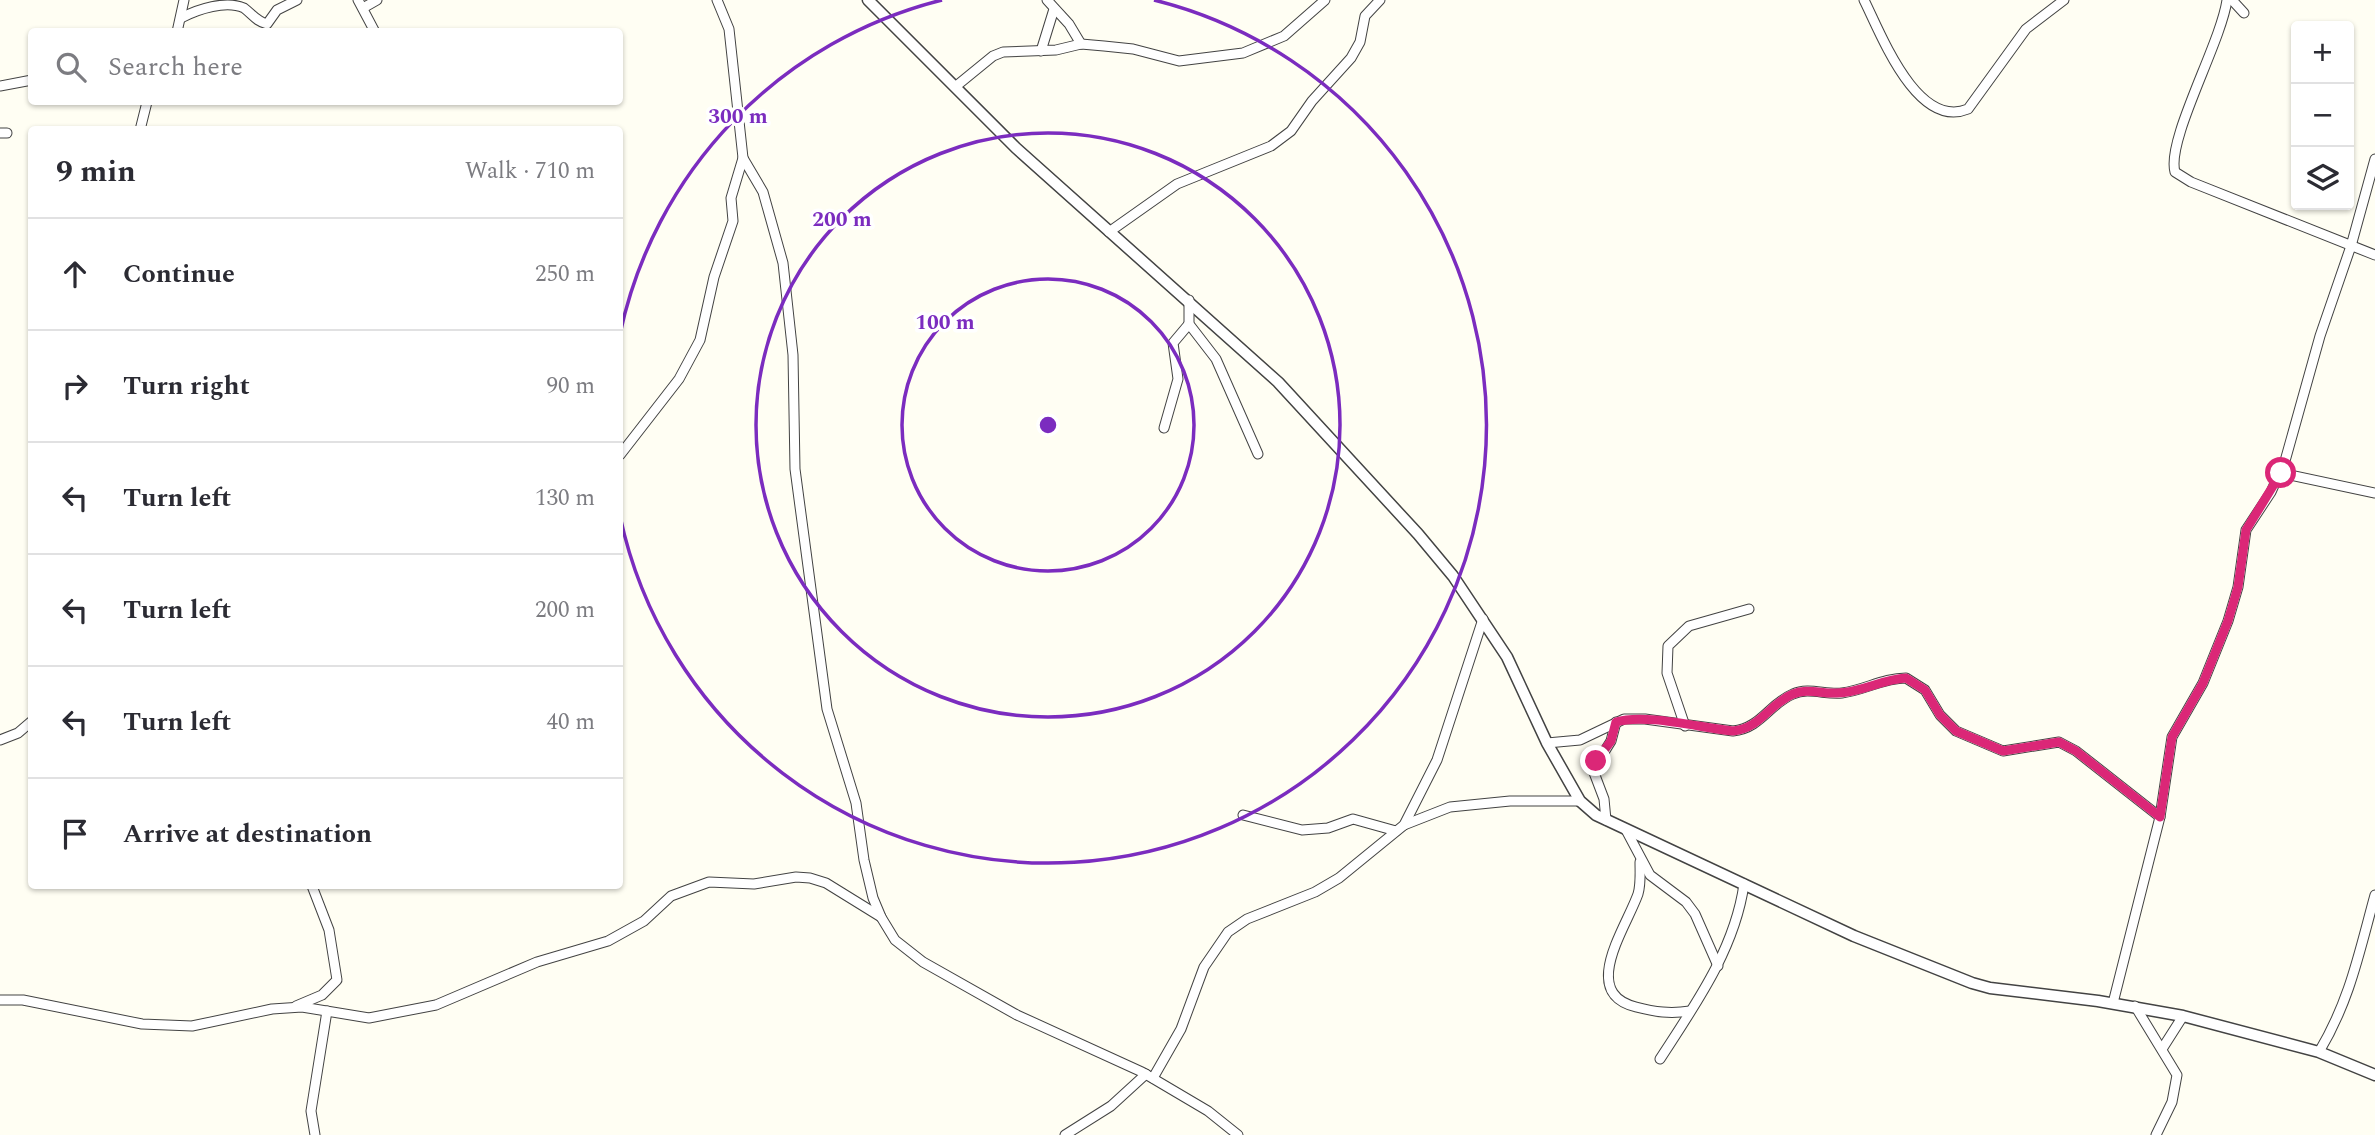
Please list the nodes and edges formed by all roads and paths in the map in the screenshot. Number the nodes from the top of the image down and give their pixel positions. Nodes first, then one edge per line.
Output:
1 (184, 0) edge
2 (297, 0) edge
3 (377, 0) edge
4 (717, 0) edge
5 (868, 0) edge
6 (1047, 0) edge
7 (1325, 0) edge
8 (1380, 0) edge
9 (1864, 0) edge
10 (2064, 0) edge
11 (2229, 0) edge
12 (361, 4) edge
13 (1054, 9) junction
14 (2244, 13) dead end
15 (181, 18) junction
16 (178, 28) edge
17 (373, 28) edge
18 (1081, 44) junction
19 (1041, 51) junction
20 (28, 81) edge
21 (0, 86) edge
22 (956, 87) junction
23 (146, 105) edge
24 (141, 126) edge
25 (743, 158) junction
26 (2375, 159) edge
27 (1109, 232) junction
28 (2351, 246) junction
29 (2375, 255) edge
30 (1189, 300) junction
31 (1189, 324) junction
32 (1164, 428) dead end
33 (623, 451) edge
34 (1258, 454) dead end
35 (2281, 473) junction
36 (2375, 493) edge
37 (1749, 609) dead end
38 (1483, 619) junction
39 (1616, 722) junction
40 (28, 724) edge
41 (1685, 726) junction
42 (0, 740) edge
43 (1547, 743) junction
44 (1580, 801) junction
45 (1242, 815) dead end
46 (2160, 817) junction
47 (1606, 820) junction
48 (1400, 828) junction
49 (1626, 830) junction
50 (1640, 862) junction
51 (1744, 884) junction
52 (313, 889) edge
53 (2375, 895) edge
54 (881, 916) junction
55 (1717, 966) junction
56 (0, 1000) edge
57 (2113, 1003) junction
58 (2135, 1006) junction
59 (294, 1007) junction
60 (327, 1011) junction
61 (1690, 1011) junction
62 (2183, 1016) junction
63 (2162, 1049) junction
64 (2319, 1052) junction
65 (1660, 1059) dead end
66 (2375, 1075) edge
67 (1149, 1076) junction
68 (315, 1135) edge
69 (1065, 1135) edge
70 (1238, 1135) edge
71 (2156, 1135) edge

1 - 15 street
2 - 15 street
3 - 12 street
4 - 25 street
5 - 22 street
6 - 13 street
7 - 18 street
8 - 27 street
9 - 10 street
11 - 14 street
11 - 28 street
12 - 17 street
13 - 18 street
13 - 19 street
15 - 16 street
18 - 19 street
19 - 22 street
20 - 21 street
22 - 27 street
23 - 24 street
25 - 33 street
25 - 54 street
26 - 28 street
27 - 30 street
28 - 29 street
28 - 35 street
30 - 31 street
30 - 38 street
31 - 32 street
31 - 34 street
35 - 36 street
35 - 46 street
37 - 41 street
38 - 43 street
38 - 48 street
39 - 41 street
39 - 43 street
39 - 47 street
40 - 42 street
41 - 46 street
43 - 44 street
44 - 47 street
44 - 48 street
45 - 48 street
46 - 57 street
47 - 49 street
48 - 67 street
49 - 50 street
49 - 51 street
50 - 55 street
50 - 61 street
51 - 55 street
51 - 57 street
52 - 59 street
53 - 64 street
54 - 60 street
54 - 67 street
55 - 61 street
56 - 59 street
57 - 58 street
58 - 62 street
58 - 63 street
59 - 60 street
60 - 68 street
61 - 65 street
62 - 63 street
62 - 64 street
63 - 71 street
64 - 66 street
67 - 69 street
67 - 70 street

